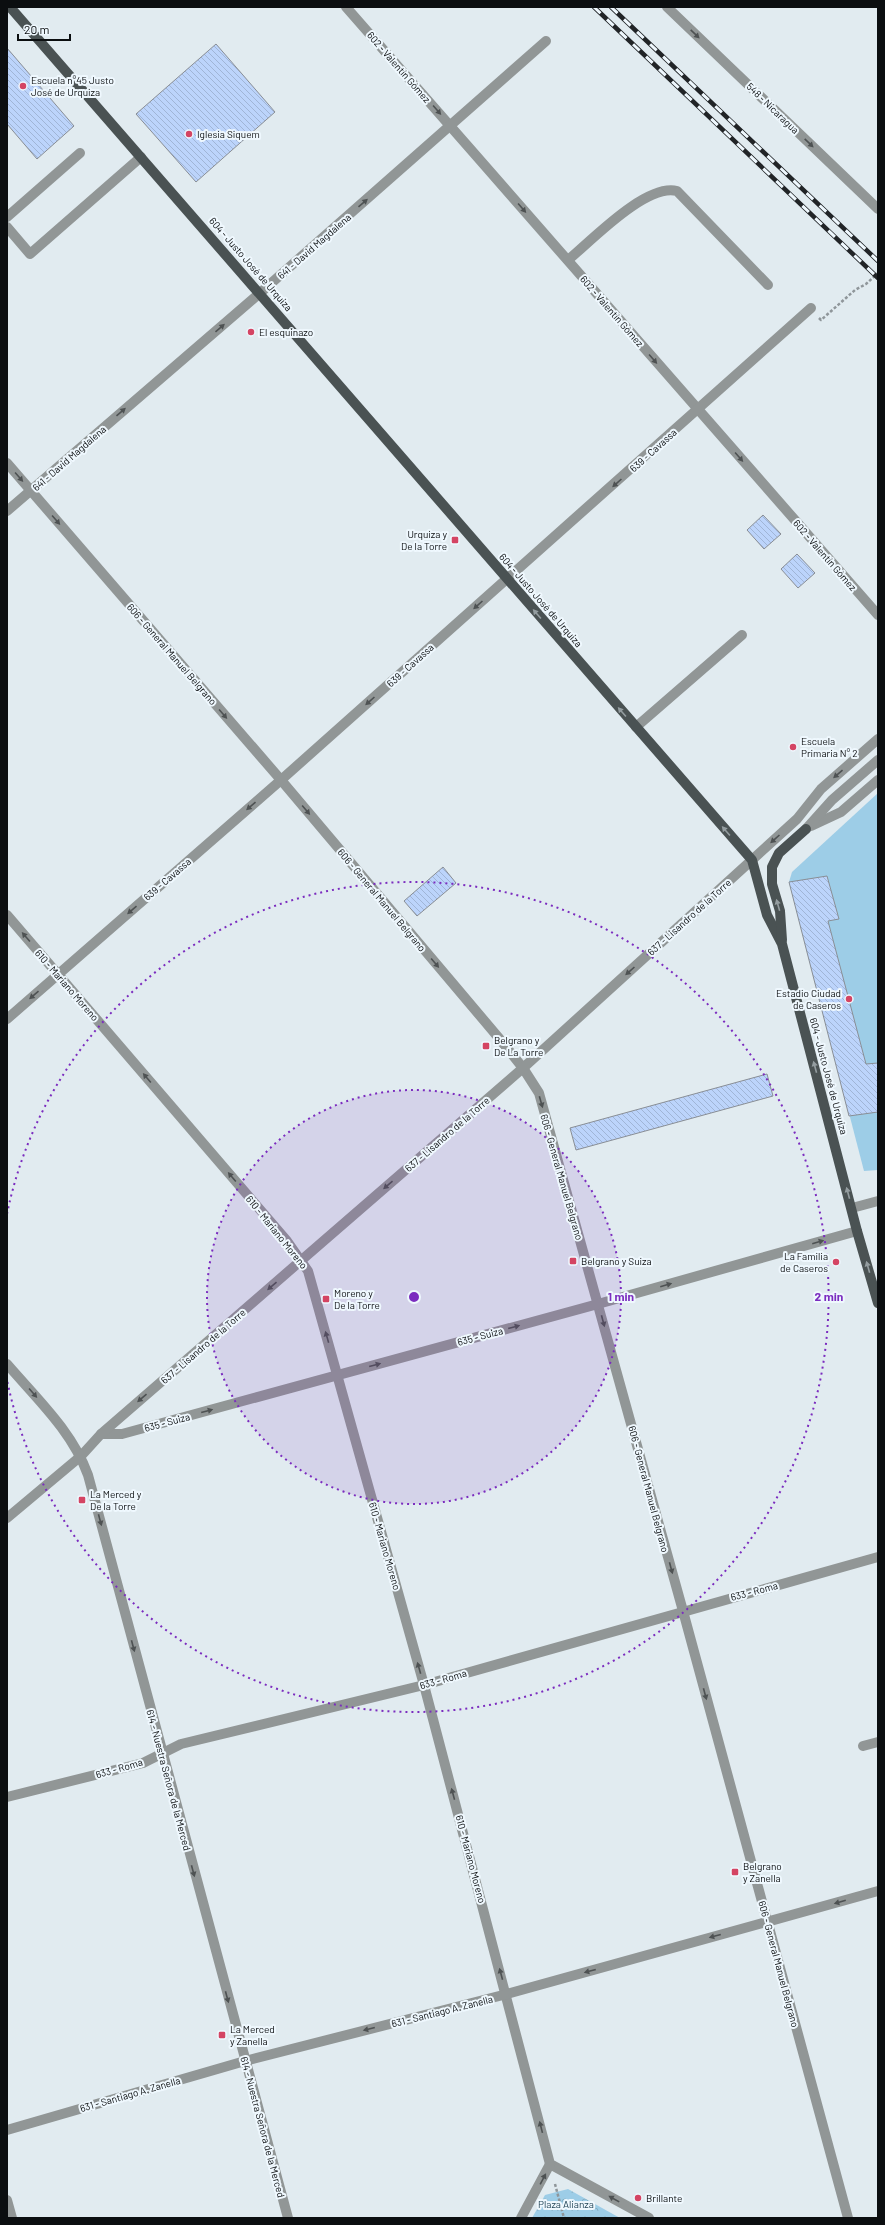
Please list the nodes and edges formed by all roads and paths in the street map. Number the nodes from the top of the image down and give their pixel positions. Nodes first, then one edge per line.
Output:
1 (10, 7) edge
2 (346, 7) edge
3 (667, 7) edge
4 (546, 41) dead end
5 (450, 126) junction
6 (80, 153) dead end
7 (141, 157) junction
8 (878, 209) edge
9 (7, 217) edge
10 (7, 227) edge
11 (568, 260) junction
12 (878, 273) edge
13 (768, 285) dead end
14 (260, 293) junction
15 (811, 308) joint
16 (698, 410) junction
17 (7, 463) edge
18 (31, 490) junction
19 (7, 511) edge
20 (507, 579) junction
21 (878, 615) edge
22 (742, 635) dead end
23 (636, 727) junction
24 (878, 739) edge
25 (878, 760) edge
26 (281, 780) junction
27 (878, 780) edge
28 (832, 800) junction
29 (797, 819) junction
30 (806, 829) junction
31 (752, 860) junction
32 (7, 916) edge
33 (782, 944) junction
34 (58, 974) junction
35 (7, 1019) edge
36 (523, 1068) junction
37 (878, 1201) edge
38 (852, 1208) junction
39 (857, 1231) junction
40 (302, 1260) junction
41 (878, 1303) edge
42 (598, 1304) junction
43 (7, 1364) edge
44 (337, 1375) junction
45 (101, 1434) junction
46 (81, 1456) junction
47 (7, 1518) edge
48 (878, 1557) edge
49 (683, 1611) junction
50 (424, 1685) junction
51 (878, 1742) edge
52 (863, 1746) dead end
53 (161, 1753) junction
54 (7, 1797) edge
55 (878, 1891) edge
56 (768, 1922) junction
57 (507, 1994) junction
58 (245, 2061) junction
59 (7, 2130) edge
60 (550, 2164) junction
61 (7, 2200) edge
62 (12, 2218) edge
63 (288, 2218) edge
64 (521, 2218) edge
65 (564, 2218) edge
66 (649, 2218) edge
67 (848, 2218) edge

1 - 7 main road, 604 - Justo José de Urquiza
2 -> 5 street, 602 - Valentín Gómez
3 -> 8 street, 548 - Nicaragua
4 - 5 street, 641 - David Magdalena
5 -> 11 street, 602 - Valentín Gómez
14 -> 5 street, 641 - David Magdalena
6 - 9 street
7 - 10 street
7 - 14 main road, 604 - Justo José de Urquiza
11 - 13 street
11 -> 16 street, 602 - Valentín Gómez
12 - 15 path
18 -> 14 street, 641 - David Magdalena
14 - 20 main road, 604 - Justo José de Urquiza
15 - 16 street, 639 - Cavassa
16 -> 20 street, 639 - Cavassa
16 -> 21 street, 602 - Valentín Gómez
17 -> 18 street, 606 - General Manuel Belgrano
18 - 19 street, 641 - David Magdalena
18 -> 26 street, 606 - General Manuel Belgrano
23 -> 20 main road, 604 - Justo José de Urquiza
20 -> 26 street, 639 - Cavassa
22 - 23 street
31 -> 23 main road, 604 - Justo José de Urquiza
24 -> 29 street, 637 - Lisandro de la Torre
25 - 28 street
26 -> 34 street, 639 - Cavassa
26 -> 36 street, 606 - General Manuel Belgrano
27 - 30 street
28 - 29 street
28 - 30 street
29 -> 31 street, 637 - Lisandro de la Torre
33 -> 30 main road
31 - 33 main road, 604 - Justo José de Urquiza
31 -> 36 street, 637 - Lisandro de la Torre
34 -> 32 street, 610 - Mariano Moreno
38 -> 33 main road, 604 - Justo José de Urquiza
34 -> 35 street, 639 - Cavassa
40 -> 34 street, 610 - Mariano Moreno
36 -> 40 street, 637 - Lisandro de la Torre
36 -> 42 street, 606 - General Manuel Belgrano
37 - 38 street
38 - 39 main road, 604 - Justo José de Urquiza
41 -> 39 main road, 604 - Justo José de Urquiza
42 -> 39 street, 635 - Suiza
44 -> 40 street, 610 - Mariano Moreno
40 -> 45 street, 637 - Lisandro de la Torre
44 -> 42 street, 635 - Suiza
42 -> 49 street, 606 - General Manuel Belgrano
43 -> 46 street, 614 - Nuestra Señora de la Merced
45 -> 44 street, 635 - Suiza
50 -> 44 street, 610 - Mariano Moreno
45 - 46 street, 637 - Lisandro de la Torre
46 - 47 street, 637 - Lisandro de la Torre
46 -> 53 street, 614 - Nuestra Señora de la Merced
48 - 49 street, 633 - Roma
49 - 50 street, 633 - Roma
49 -> 56 street, 606 - General Manuel Belgrano
50 - 53 street, 633 - Roma
57 -> 50 street, 610 - Mariano Moreno
51 - 52 street
53 - 54 street, 633 - Roma
53 -> 58 street, 614 - Nuestra Señora de la Merced
55 -> 56 street, 631 - Santiago A. Zanella
56 -> 57 street, 631 - Santiago A. Zanella
56 - 67 street, 606 - General Manuel Belgrano
57 -> 58 street, 631 - Santiago A. Zanella
60 -> 57 street, 610 - Mariano Moreno
58 - 59 street, 631 - Santiago A. Zanella
58 - 63 street, 614 - Nuestra Señora de la Merced
64 -> 60 street
60 - 65 path
66 -> 60 street
61 - 62 street

